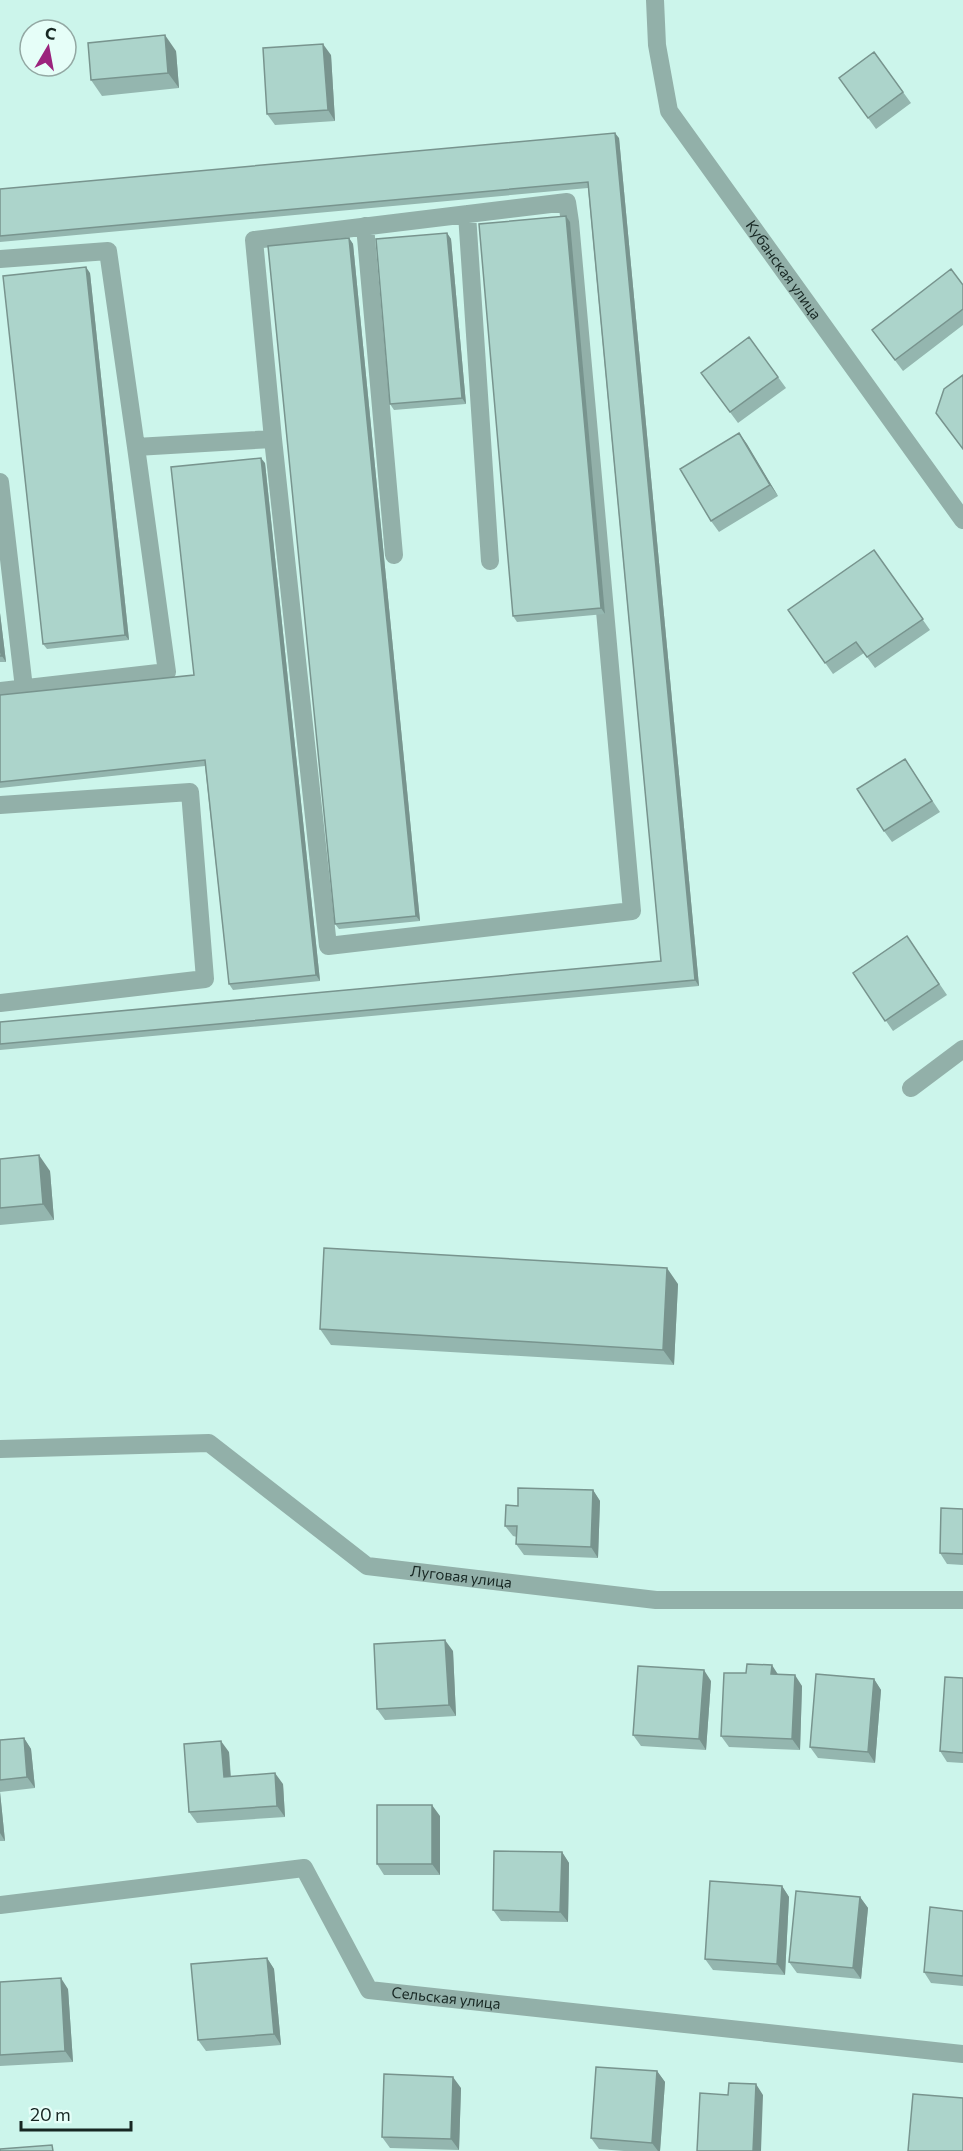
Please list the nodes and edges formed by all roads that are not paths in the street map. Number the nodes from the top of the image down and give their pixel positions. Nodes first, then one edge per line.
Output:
1 (655, 0) edge
2 (467, 214) junction
3 (366, 226) junction
4 (0, 259) edge
5 (273, 439) junction
6 (136, 447) junction
7 (0, 482) edge
8 (963, 520) edge
9 (394, 555) dead end
10 (490, 561) dead end
11 (24, 688) junction
12 (0, 691) edge
13 (0, 804) edge
14 (0, 1003) edge
15 (963, 1049) edge
16 (911, 1088) dead end
17 (0, 1449) edge
18 (963, 1600) edge
19 (0, 1905) edge
20 (963, 2054) edge

1 - 8 street, Кубанская улица
2 - 3 street
2 - 5 street
2 - 10 street
3 - 5 street
3 - 9 street
4 - 6 street
5 - 6 street
6 - 11 street
7 - 11 street
11 - 12 street
13 - 14 street
15 - 16 street
17 - 18 street, Луговая улица
19 - 20 street, Сельская улица

